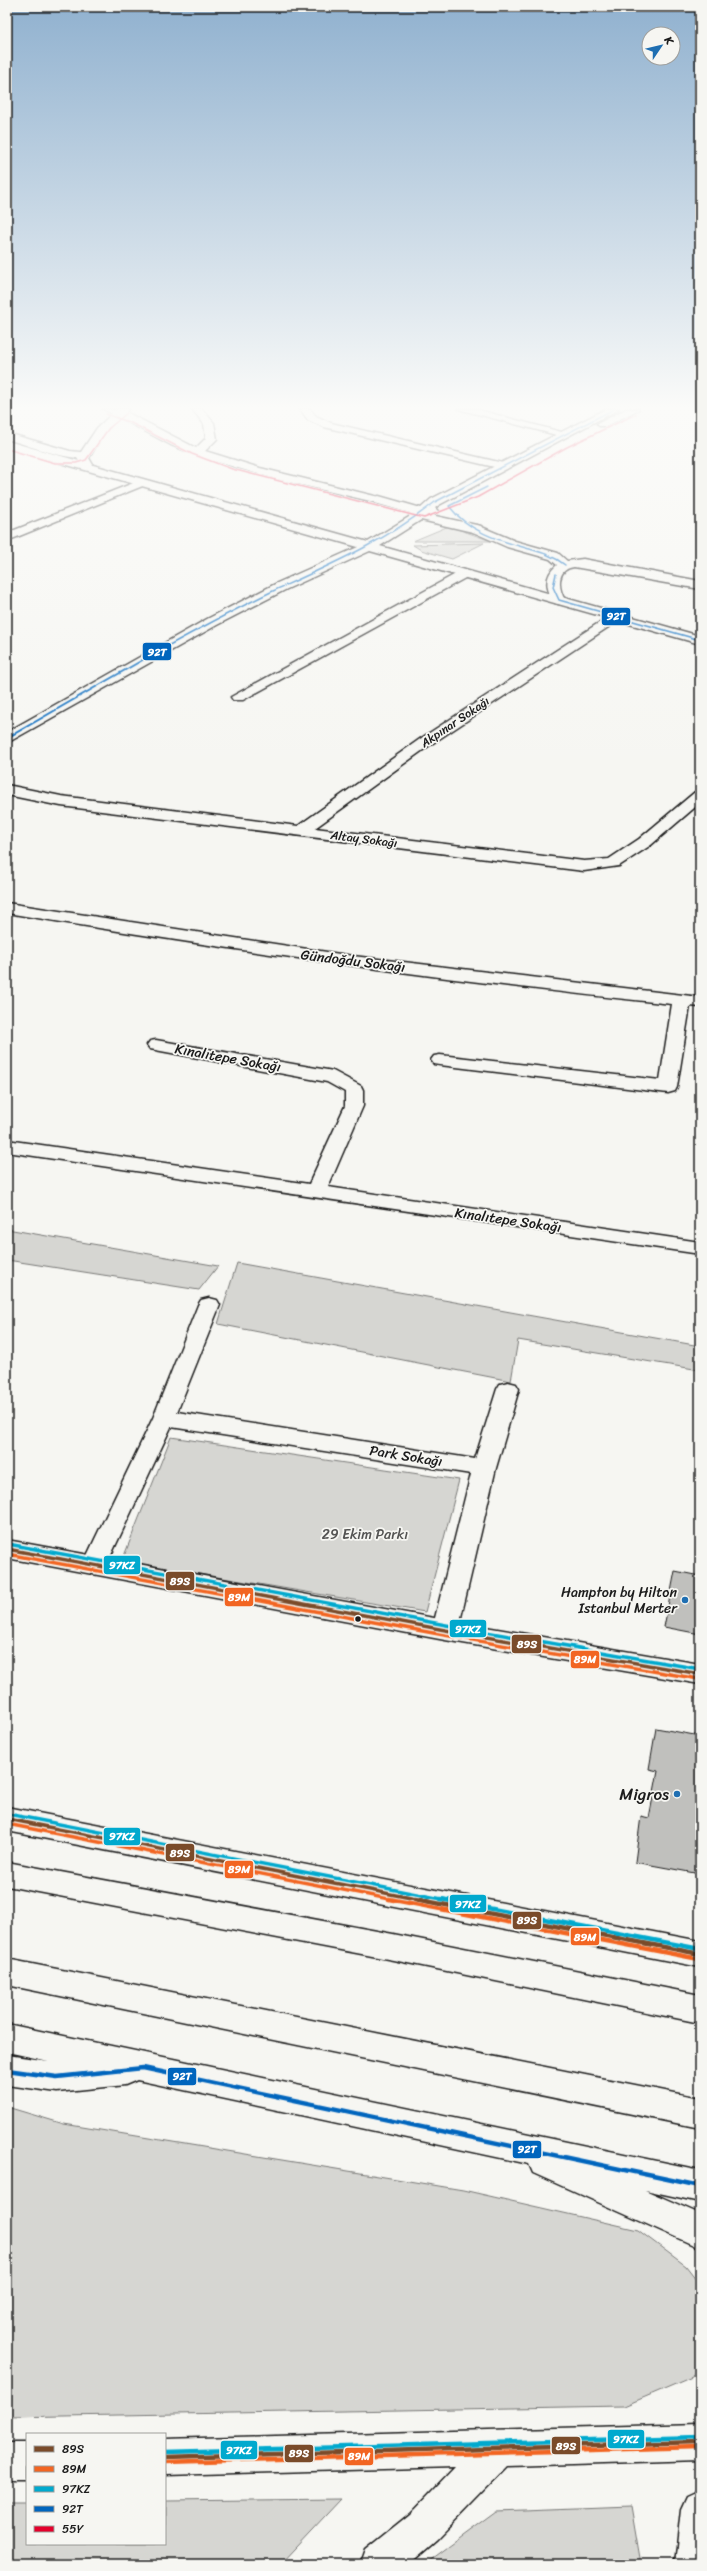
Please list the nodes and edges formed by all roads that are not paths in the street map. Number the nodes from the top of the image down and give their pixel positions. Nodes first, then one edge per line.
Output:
1 (25, 529) edge
2 (303, 529) edge
3 (397, 529) edge
4 (477, 529) edge
5 (392, 532) junction
6 (7, 536) edge
7 (328, 536) junction
8 (366, 547) junction
9 (565, 565) junction
10 (463, 574) junction
11 (551, 584) junction
12 (700, 585) edge
13 (559, 600) junction
14 (614, 616) junction
15 (700, 640) edge
16 (238, 697) dead end
17 (7, 738) edge
18 (7, 790) edge
19 (700, 795) edge
20 (300, 832) junction
21 (7, 908) edge
22 (691, 1001) edge
23 (156, 1045) dead end
24 (440, 1060) dead end
25 (7, 1146) edge
26 (316, 1191) junction
27 (700, 1248) edge
28 (208, 1305) dead end
29 (508, 1389) dead end
30 (164, 1418) junction
31 (484, 1468) junction
32 (7, 1549) edge
33 (95, 1564) junction
34 (445, 1630) junction
35 (700, 1674) edge
36 (7, 1819) edge
37 (7, 1874) edge
38 (700, 1954) edge
39 (7, 1972) edge
40 (700, 2009) edge
41 (7, 2038) edge
42 (143, 2068) junction
43 (7, 2070) edge
44 (700, 2113) edge
45 (500, 2142) junction
46 (700, 2186) edge
47 (700, 2232) edge
48 (700, 2442) edge
49 (499, 2449) junction
50 (166, 2457) edge
51 (7, 2461) edge
52 (26, 2461) edge
53 (700, 2509) edge
54 (379, 2564) edge
55 (694, 2564) edge

1 - 6 street
2 - 7 main road
3 - 5 main road
4 - 9 street
5 - 7 main road
5 - 8 main road
5 - 11 main road
7 - 8 main road
8 - 10 main road
8 - 17 main road
9 - 11 street
9 - 12 street
10 - 13 main road
10 - 16 street
11 - 13 street
13 - 14 main road
14 - 15 main road
14 - 20 street, Akpınar Sokağı
18 - 20 street, Altay Sokağı
19 - 20 street, Altay Sokağı
21 - 22 street, Gündoğdu Sokağı
22 - 24 street
23 - 26 street, Kınalıtepe Sokağı
25 - 26 street, Kınalıtepe Sokağı
26 - 27 street, Kınalıtepe Sokağı
28 - 30 street
29 - 31 street
30 - 31 street, Park Sokağı
30 - 33 street
31 - 34 street
32 - 33 main road
33 - 34 main road
34 - 35 main road
36 - 38 main road
37 - 40 main road
39 - 44 main road
41 - 42 main road
42 - 43 main road
42 - 45 main road
45 - 46 main road
45 - 47 main road
48 - 49 main road
49 - 50 main road
49 - 54 main road
51 - 52 main road
53 - 55 main road

